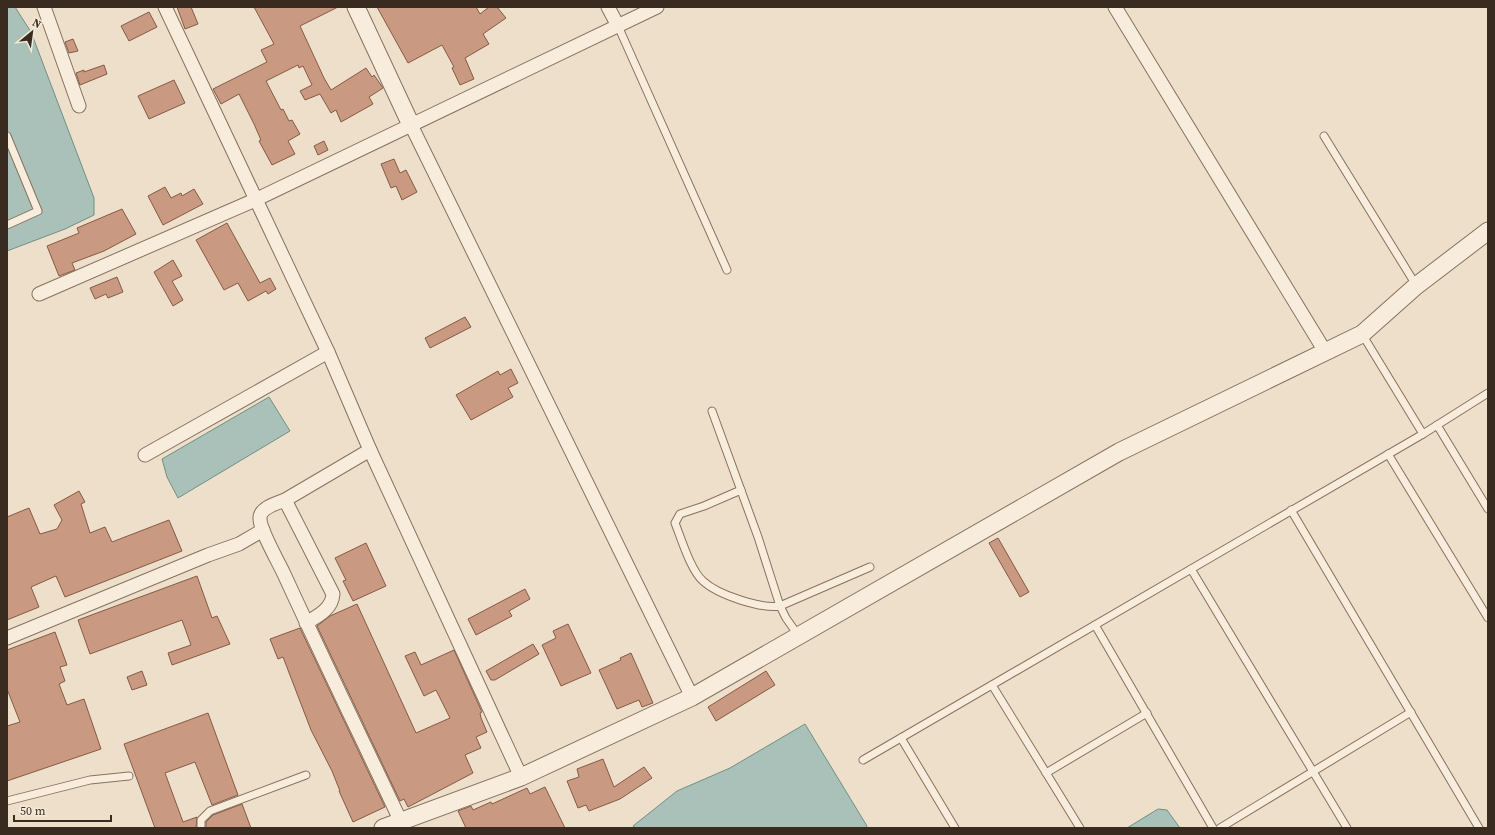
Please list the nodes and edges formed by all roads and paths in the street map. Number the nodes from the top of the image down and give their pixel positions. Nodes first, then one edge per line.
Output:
1 (44, 7) edge
2 (165, 7) edge
3 (356, 7) edge
4 (608, 7) edge
5 (657, 7) edge
6 (1115, 7) edge
7 (618, 26) junction
8 (79, 106) dead end
9 (411, 125) junction
10 (7, 136) edge
11 (1324, 136) dead end
12 (10, 154) edge
13 (255, 200) junction
14 (7, 225) edge
15 (1488, 231) edge
16 (726, 270) dead end
17 (1416, 286) junction
18 (39, 294) dead end
19 (1362, 334) junction
20 (328, 352) junction
21 (1326, 353) junction
22 (1488, 393) edge
23 (712, 411) dead end
24 (1437, 425) junction
25 (1423, 434) junction
26 (370, 450) junction
27 (1388, 454) junction
28 (145, 455) dead end
29 (741, 490) junction
30 (285, 500) junction
31 (1488, 509) edge
32 (1291, 510) junction
33 (263, 530) junction
34 (870, 567) dead end
35 (1191, 569) junction
36 (780, 606) junction
37 (1488, 618) edge
38 (306, 624) junction
39 (1095, 625) junction
40 (798, 635) junction
41 (7, 638) edge
42 (992, 685) junction
43 (692, 697) junction
44 (1411, 712) junction
45 (1147, 713) junction
46 (901, 738) junction
47 (863, 760) dead end
48 (1312, 772) junction
49 (1046, 773) junction
50 (306, 775) dead end
51 (129, 776) dead end
52 (521, 777) junction
53 (7, 800) edge
54 (401, 822) junction
55 (201, 828) edge
56 (384, 828) edge
57 (955, 828) edge
58 (1080, 828) edge
59 (1213, 828) edge
60 (1220, 828) edge
61 (1347, 828) edge
62 (1479, 828) edge

1 - 8 street
2 - 13 street
3 - 9 street
4 - 7 street
5 - 7 street
6 - 21 street
7 - 9 street
7 - 16 lane
9 - 13 street
9 - 43 street
10 - 12 lane
11 - 17 lane
12 - 14 lane
13 - 18 street
13 - 20 street
15 - 17 street
17 - 19 street
19 - 21 street
19 - 25 lane
20 - 26 street
20 - 28 street
21 - 40 street
22 - 24 lane
23 - 29 lane
24 - 25 lane
24 - 31 lane
25 - 27 lane
26 - 30 street
26 - 52 street
27 - 32 lane
27 - 37 lane
29 - 36 lane
29 - 36 lane
30 - 33 street
30 - 38 street
32 - 35 lane
32 - 44 lane
33 - 38 street
33 - 41 street
34 - 36 lane
35 - 39 lane
35 - 48 lane
36 - 40 lane
38 - 54 street
39 - 42 lane
39 - 45 lane
40 - 43 street
42 - 46 lane
42 - 49 lane
43 - 52 street
44 - 48 lane
44 - 62 lane
45 - 49 lane
45 - 59 lane
46 - 47 lane
46 - 57 lane
48 - 60 lane
48 - 61 lane
49 - 58 lane
50 - 55 lane
51 - 53 lane
52 - 54 street
54 - 56 street

